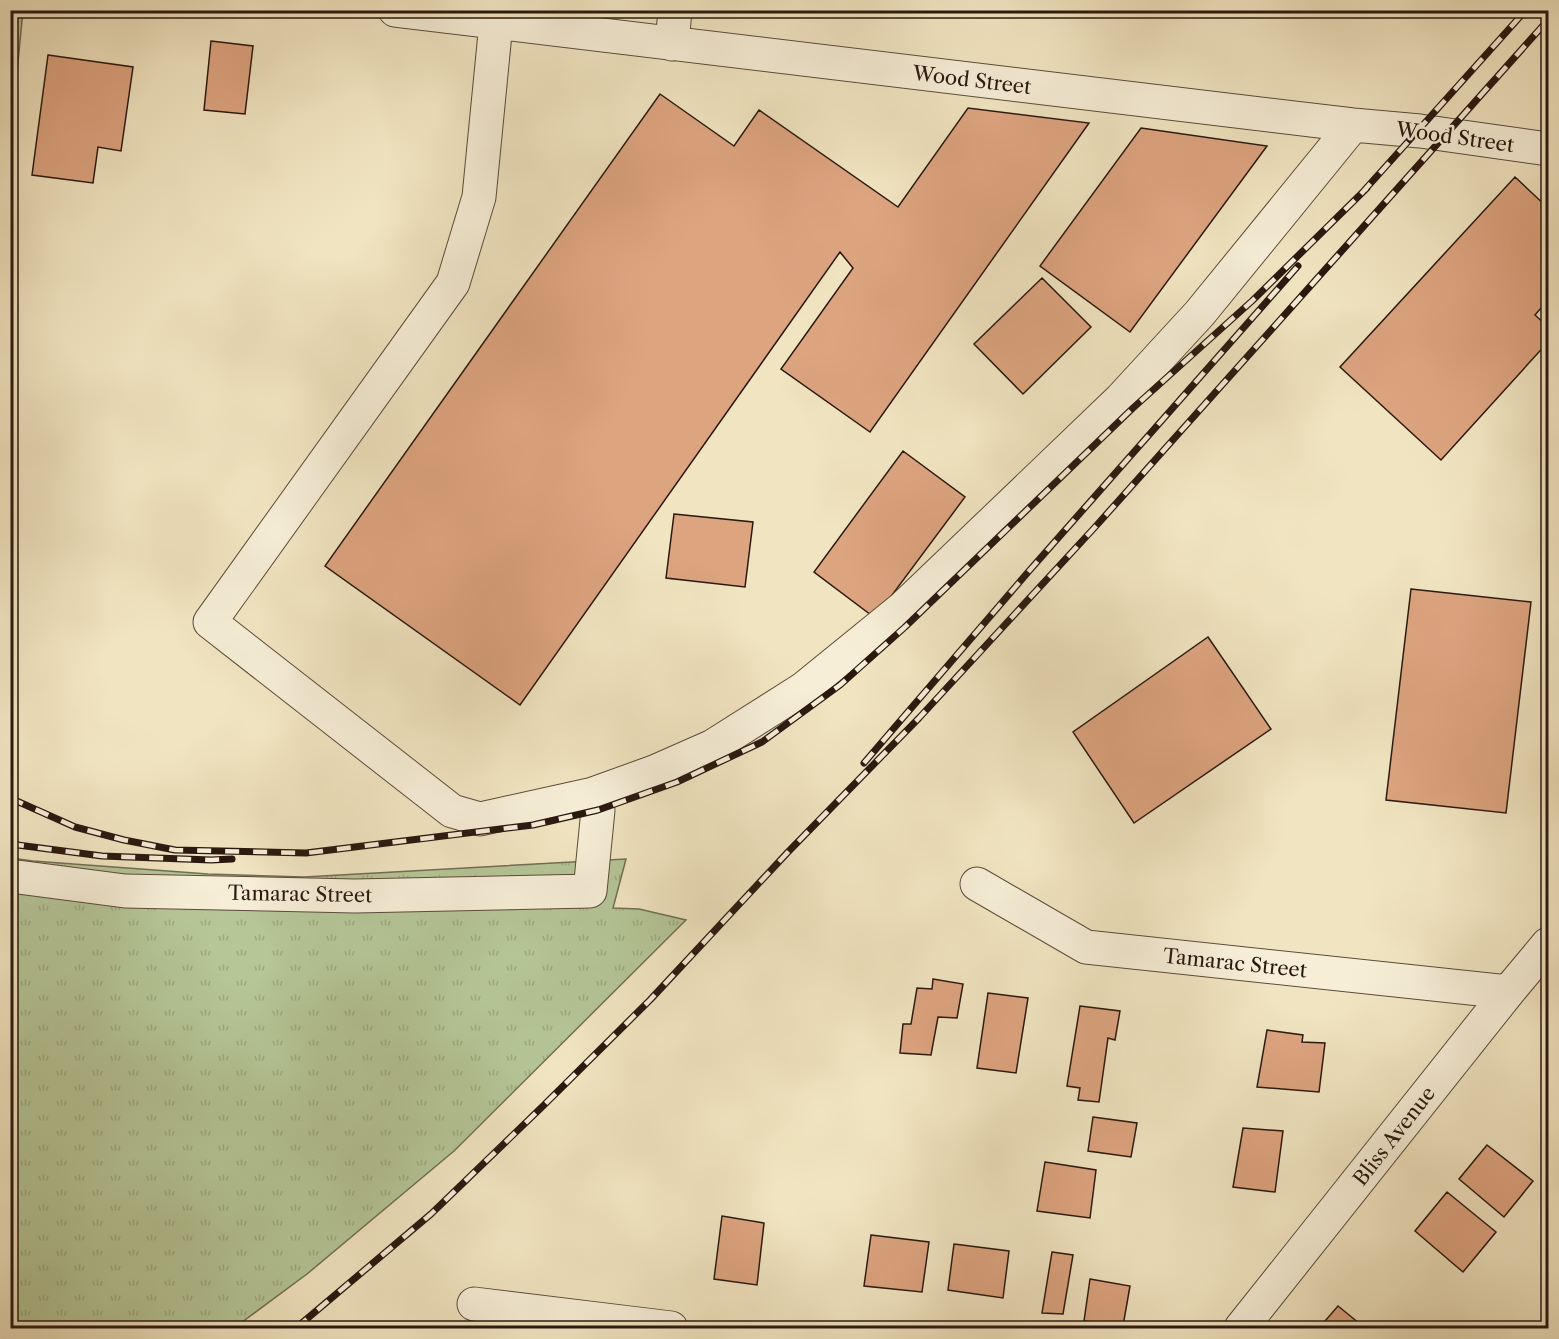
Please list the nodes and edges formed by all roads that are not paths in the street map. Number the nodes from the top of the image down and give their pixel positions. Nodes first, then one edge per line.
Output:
1 (395, 10) edge
2 (675, 10) edge
3 (496, 23) junction
4 (672, 44) junction
5 (1353, 125) junction
6 (1548, 149) edge
7 (593, 794) junction
8 (10, 876) edge
9 (977, 884) dead end
10 (1548, 944) edge
11 (1508, 992) junction
12 (474, 1304) dead end
13 (671, 1329) edge
14 (1241, 1329) edge

1 - 3 street, Wood Street
2 - 4 street
3 - 4 street, Wood Street
3 - 7 street
4 - 5 street, Wood Street
5 - 6 street, Wood Street
5 - 7 street
7 - 8 street, Tamarac Street
9 - 11 street, Tamarac Street
10 - 11 street, Bliss Avenue
11 - 14 street, Bliss Avenue
12 - 13 street

